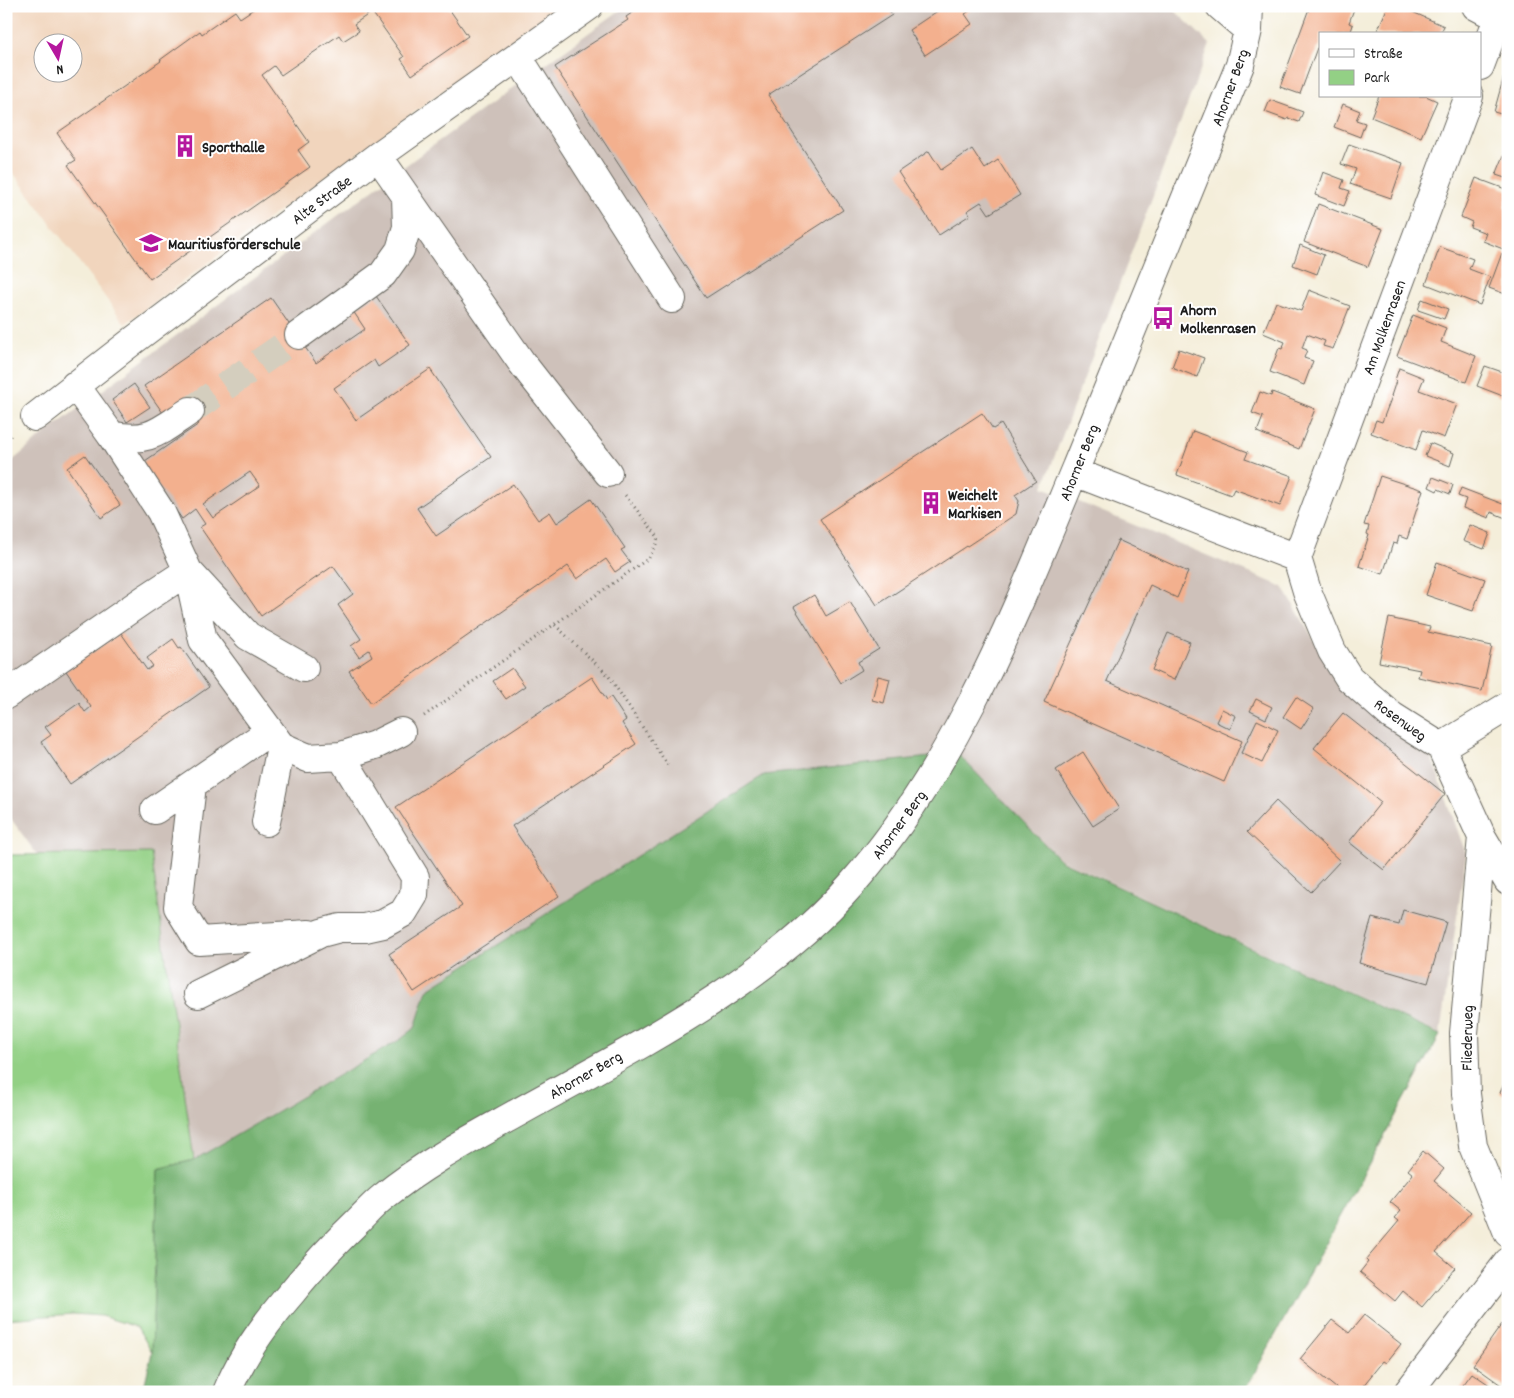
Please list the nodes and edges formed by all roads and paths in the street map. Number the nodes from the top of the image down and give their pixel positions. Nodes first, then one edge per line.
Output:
1 (588, 6) edge
2 (1220, 6) edge
3 (1494, 16) edge
4 (1249, 18) edge
5 (518, 57) junction
6 (1482, 59) edge
7 (1468, 98) edge
8 (378, 156) junction
9 (406, 198) junction
10 (672, 298) dead end
11 (299, 335) tunnel mouth
12 (75, 385) junction
13 (190, 411) tunnel mouth
14 (34, 417) dead end
15 (110, 435) junction
16 (1074, 472) junction
17 (608, 473) joint
18 (1297, 558) junction
19 (188, 571) junction
20 (555, 625) junction
21 (304, 668) dead end
22 (6, 695) edge
23 (1508, 706) edge
24 (401, 732) joint
25 (275, 739) junction
26 (1441, 747) junction
27 (341, 756) junction
28 (669, 767) dead end
29 (192, 785) junction
30 (155, 810) dead end
31 (266, 822) dead end
32 (1482, 837) junction
33 (1508, 881) edge
34 (321, 933) junction
35 (198, 994) dead end
36 (1508, 1233) edge
37 (1508, 1262) edge
38 (226, 1392) edge
39 (1408, 1392) edge

1 - 5 street, Alte Straße
2 - 4 street
3 - 6 street
4 - 16 street, Ahorner Berg
5 - 8 street, Alte Straße
5 - 10 street
7 - 18 street, Am Molkenrasen
8 - 9 street
8 - 12 street, Alte Straße
9 - 11 street
9 - 17 street
12 - 14 street, Alte Straße
12 - 15 street
13 - 15 street
15 - 19 street
16 - 18 street
16 - 38 street, Ahorner Berg
17 - 20 path
18 - 26 street, Rosenweg
19 - 21 street
19 - 22 street
19 - 25 street
20 - 24 path
20 - 28 path
23 - 26 street
24 - 27 street
25 - 27 street
25 - 29 street
25 - 31 street
26 - 32 street, Rosenweg
27 - 34 street
29 - 30 street
29 - 34 street
32 - 33 street, Rosenweg
32 - 36 street, Fliederweg
34 - 35 street
37 - 39 street

